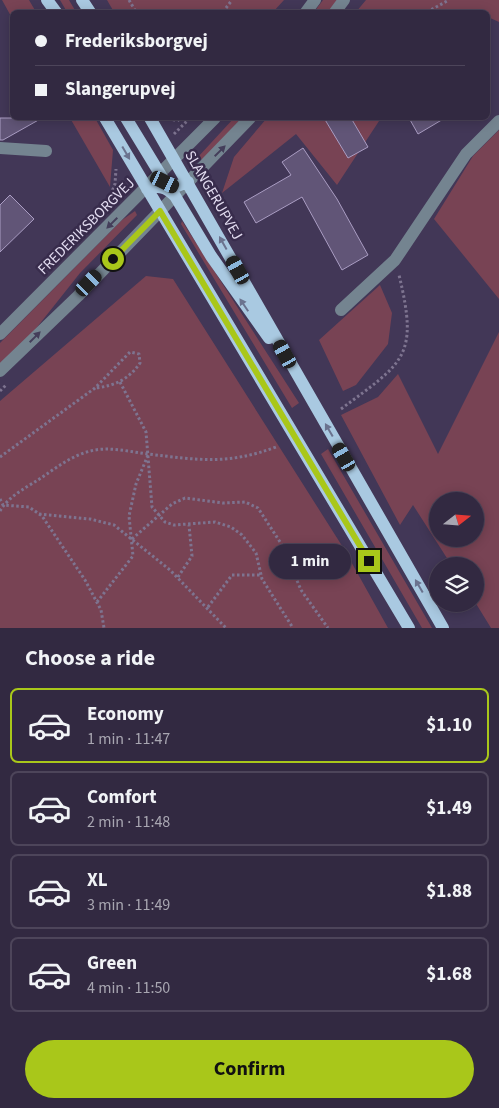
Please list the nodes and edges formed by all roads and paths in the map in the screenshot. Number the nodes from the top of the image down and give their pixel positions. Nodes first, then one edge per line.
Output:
1 (449, 0) edge
2 (431, 10) edge
3 (106, 120) edge
4 (127, 120) edge
5 (151, 120) edge
6 (213, 120) edge
7 (248, 120) edge
8 (499, 121) edge
9 (0, 148) edge
10 (46, 151) dead end
11 (175, 159) junction
12 (116, 169) dead end
13 (159, 175) junction
14 (188, 182) junction
15 (147, 189) junction
16 (175, 196) junction
17 (106, 206) dead end
18 (160, 211) junction
19 (395, 260) junction
20 (341, 310) dead end
21 (0, 334) edge
22 (0, 371) edge
23 (294, 371) junction
24 (120, 382) junction
25 (95, 388) junction
26 (341, 409) dead end
27 (276, 447) dead end
28 (148, 454) junction
29 (0, 457) edge
30 (0, 499) edge
31 (3, 505) junction
32 (0, 511) edge
33 (39, 514) junction
34 (158, 515) junction
35 (189, 525) junction
36 (132, 539) junction
37 (261, 575) junction
38 (178, 577) junction
39 (97, 602) junction
40 (208, 607) junction
41 (104, 628) edge
42 (226, 628) edge
43 (294, 628) edge
44 (328, 628) edge
45 (409, 628) edge
46 (443, 628) edge

1 - 2 path
3 -> 15 main road
4 - 13 main road
5 - 11 main road, SLANGERUPVEJ
6 - 11 street, FREDERIKSBORGVEJ
14 -> 7 street
8 - 19 street
9 - 10 street
11 - 13 street, FREDERIKSBORGVEJ
11 - 14 main road, SLANGERUPVEJ
12 - 17 path
13 - 14 main road
13 - 15 street, FREDERIKSBORGVEJ
14 - 16 street
23 -> 14 main road, SLANGERUPVEJ
15 - 16 main road
15 - 18 main road
15 -> 21 street, FREDERIKSBORGVEJ
16 - 18 street
23 -> 16 main road
22 -> 18 street
18 - 45 main road
19 - 20 street
19 - 26 path
46 -> 23 main road, SLANGERUPVEJ
24 - 25 path
24 - 25 path
24 - 28 path
25 - 29 path
27 - 28 path
28 - 31 path
28 - 34 path
28 - 36 path
30 - 31 path
31 - 32 path
31 - 33 path
33 - 36 path
33 - 39 path
34 - 35 path
34 - 36 path
34 - 44 path
35 - 37 path
35 - 38 path
36 - 38 path
36 - 39 path
37 - 40 path
37 - 43 path
38 - 40 path
39 - 41 path
40 - 42 path

